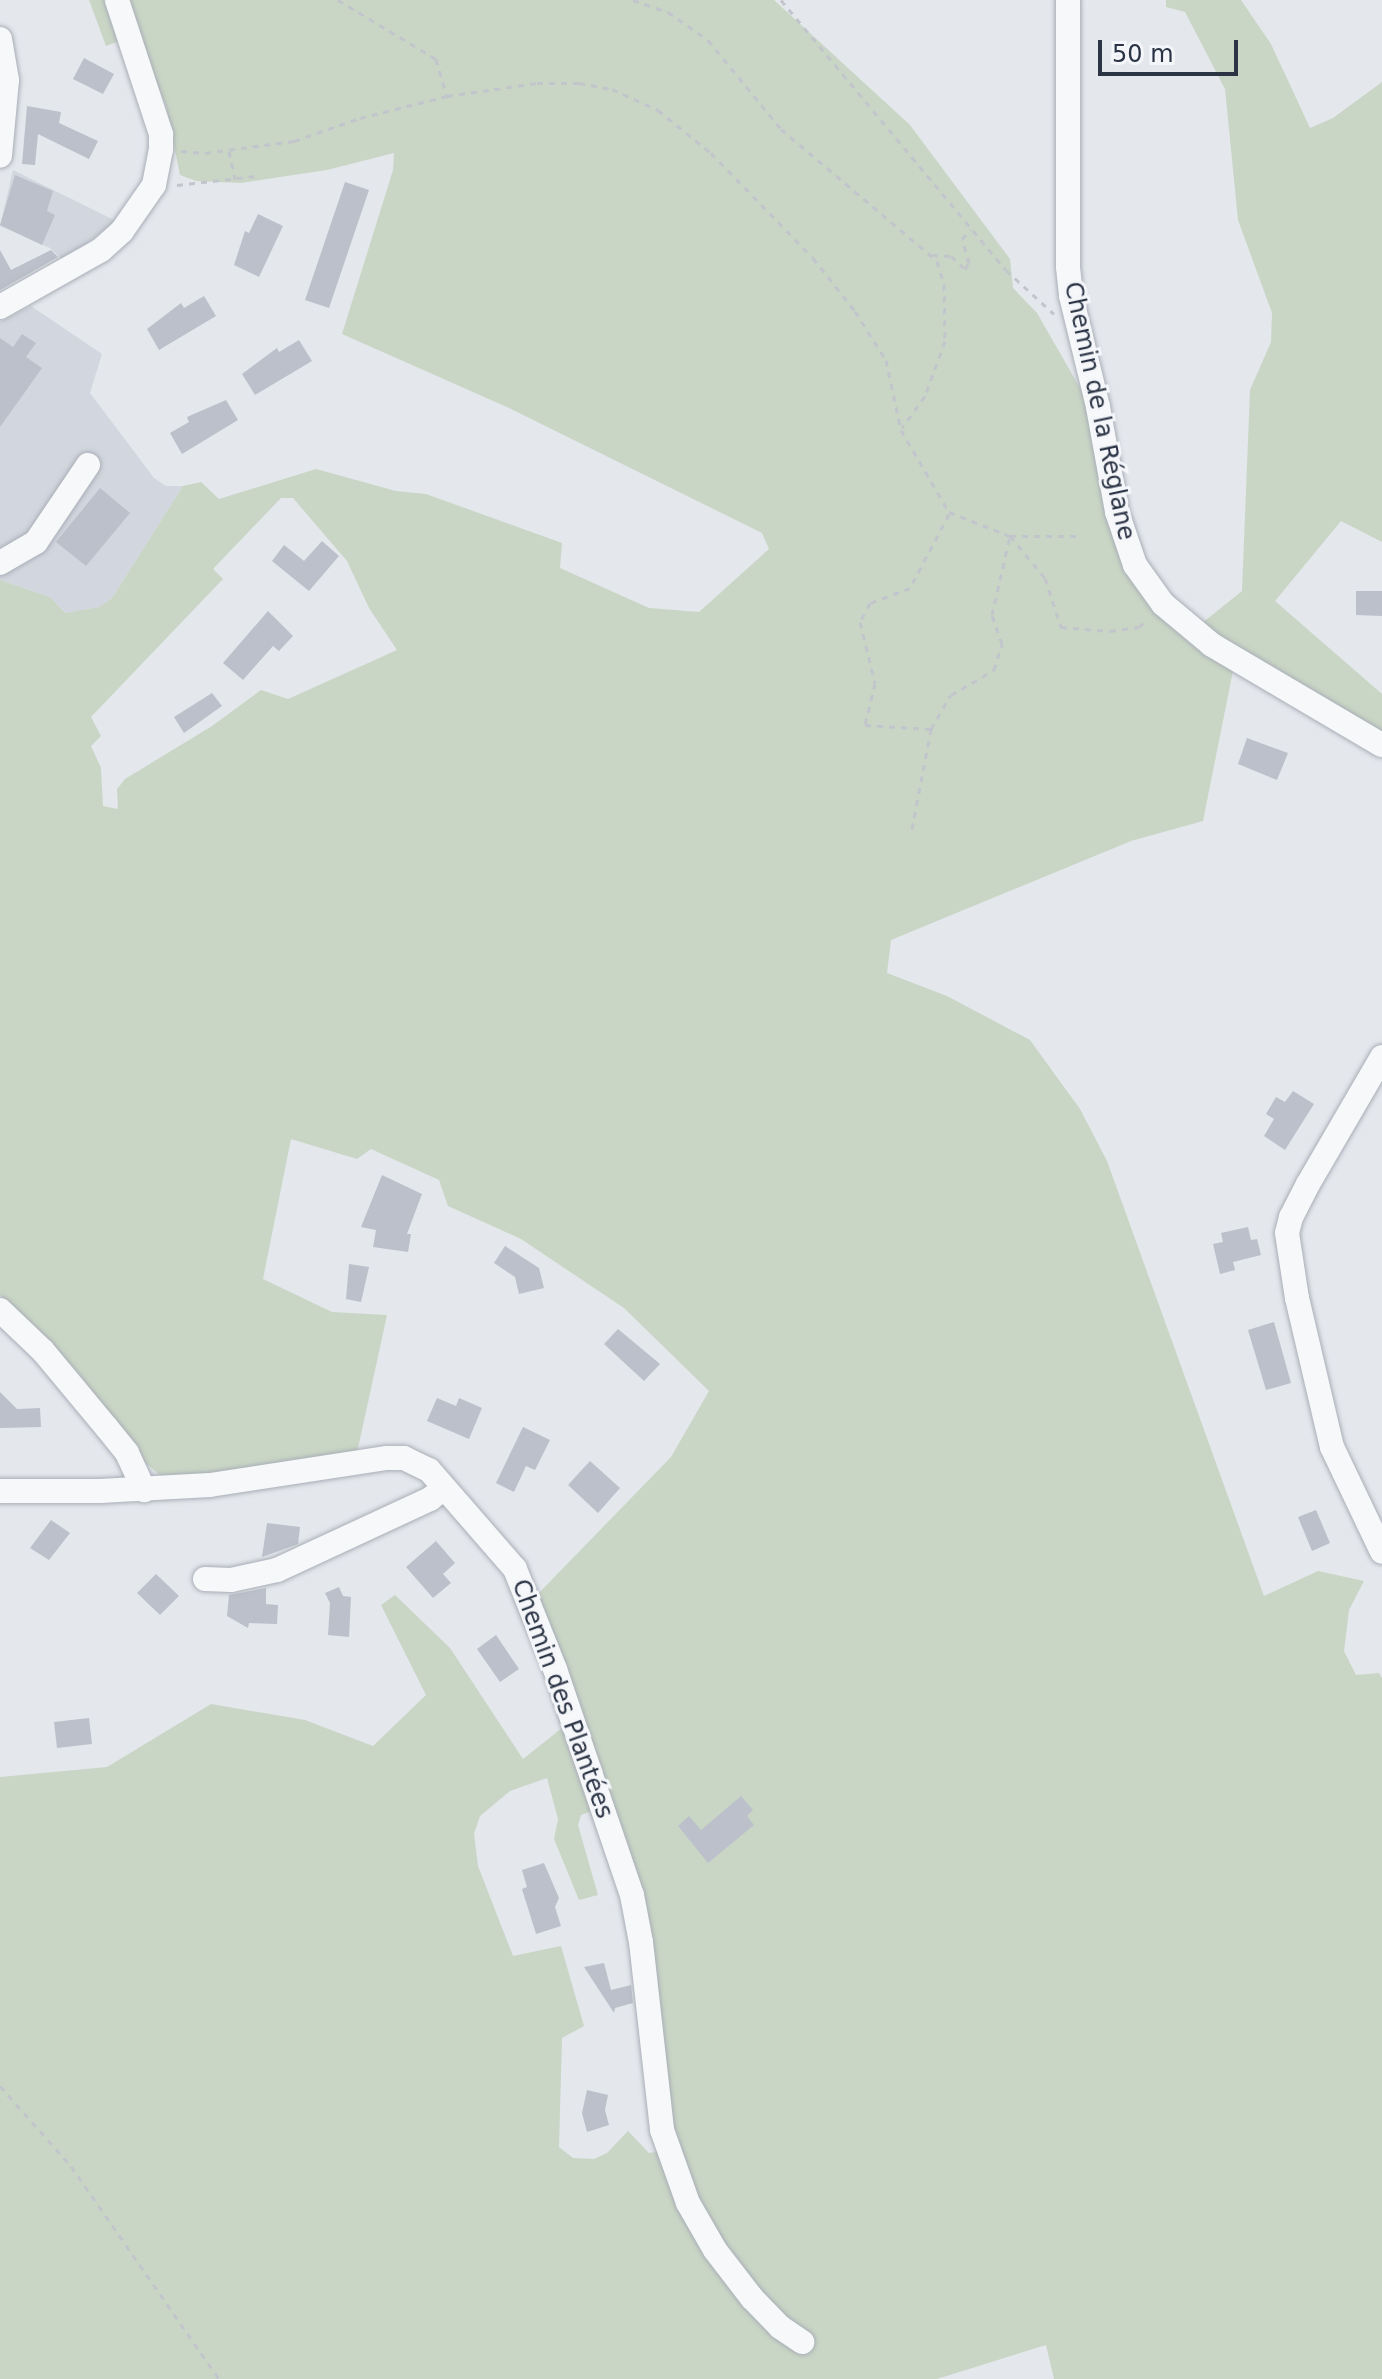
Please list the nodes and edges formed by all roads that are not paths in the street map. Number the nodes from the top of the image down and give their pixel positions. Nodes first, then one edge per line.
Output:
1 (117, 0) edge
2 (1068, 0) edge
3 (0, 39) edge
4 (0, 156) edge
5 (0, 307) edge
6 (88, 465) dead end
7 (0, 563) edge
8 (1382, 745) edge
9 (1382, 1057) edge
10 (0, 1310) edge
11 (444, 1488) junction
12 (144, 1490) junction
13 (0, 1491) edge
14 (1382, 1552) edge
15 (205, 1579) dead end
16 (802, 2342) dead end

1 - 5 street
2 - 8 street, Chemin de la Réglane
3 - 4 street
6 - 7 street
9 - 14 street
10 - 12 street
11 - 12 street, Chemin des Plantées
11 - 15 street
11 - 16 street, Chemin des Plantées
12 - 13 street, Chemin des Plantées

